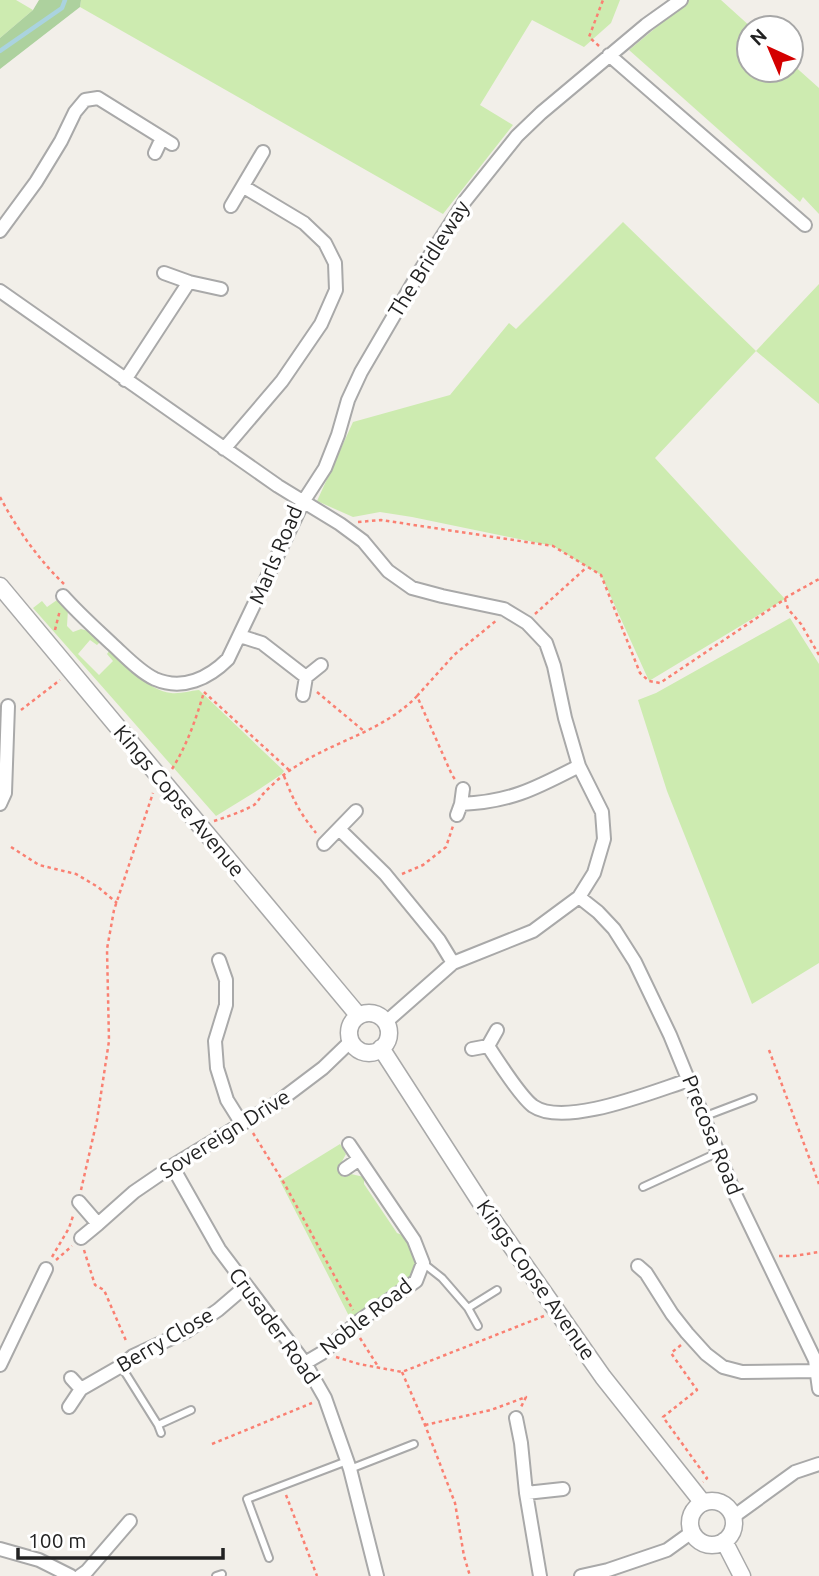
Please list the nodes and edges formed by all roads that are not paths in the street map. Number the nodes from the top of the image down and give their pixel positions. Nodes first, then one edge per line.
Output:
1 (681, 0) edge
2 (609, 55) junction
3 (263, 152) dead end
4 (155, 153) dead end
5 (244, 187) junction
6 (231, 206) dead end
7 (805, 225) dead end
8 (0, 231) edge
9 (164, 273) dead end
10 (189, 282) junction
11 (221, 289) dead end
12 (0, 291) edge
13 (125, 380) junction
14 (224, 449) junction
15 (303, 502) junction
16 (0, 586) edge
17 (63, 596) road end
18 (240, 636) junction
19 (321, 665) dead end
20 (8, 706) dead end
21 (4, 722) edge
22 (579, 766) junction
23 (463, 789) road end
24 (0, 804) edge
25 (356, 811) dead end
26 (339, 829) junction
27 (324, 844) road end
28 (579, 897) junction
29 (219, 960) dead end
30 (453, 963) junction
31 (358, 1016) junction
32 (386, 1022) junction
33 (497, 1030) dead end
34 (351, 1042) junction
35 (488, 1046) junction
36 (382, 1048) junction
37 (472, 1049) dead end
38 (689, 1080) junction
39 (753, 1098) dead end
40 (703, 1117) junction
41 (244, 1122) junction
42 (349, 1144) dead end
43 (717, 1153) junction
44 (358, 1160) junction
45 (172, 1166) junction
46 (345, 1169) dead end
47 (643, 1188) dead end
48 (79, 1202) road end
49 (98, 1224) junction
50 (81, 1238) road end
51 (423, 1263) junction
52 (638, 1266) dead end
53 (46, 1269) road end
54 (246, 1286) junction
55 (497, 1290) dead end
56 (468, 1308) junction
57 (478, 1326) dead end
58 (305, 1363) junction
59 (0, 1365) edge
60 (121, 1366) junction
61 (816, 1371) junction
62 (71, 1378) dead end
63 (81, 1389) junction
64 (819, 1389) edge
65 (69, 1407) dead end
66 (191, 1410) dead end
67 (516, 1418) road end
68 (158, 1425) junction
69 (161, 1433) dead end
70 (414, 1444) dead end
71 (819, 1464) edge
72 (349, 1465) junction
73 (563, 1489) dead end
74 (526, 1493) junction
75 (698, 1497) junction
76 (733, 1517) junction
77 (130, 1521) dead end
78 (692, 1532) junction
79 (724, 1541) junction
80 (0, 1549) edge
81 (269, 1558) dead end
82 (609, 1573) edge
83 (71, 1576) edge
84 (80, 1576) edge
85 (377, 1576) edge
86 (540, 1576) edge
87 (581, 1576) edge
88 (742, 1576) edge

1 - 2 street, The Bridleway
2 - 7 street
2 - 15 street, The Bridleway
3 - 5 street
4 - 8 street
5 - 6 street
5 - 14 street
9 - 10 street
10 - 11 street
10 - 13 street
12 - 13 street, Marls Road
13 - 14 street, Marls Road
14 - 15 street, Marls Road
15 - 18 street, Marls Road
15 - 22 street
16 - 31 street, Kings Copse Avenue
17 - 18 street, Marls Road
18 - 19 street
20 - 21 street
21 - 24 street
22 - 23 street
22 - 28 street
25 - 26 street
26 - 27 street
26 - 30 street
28 - 30 street
28 - 38 street, Precosa Road
29 - 41 street
30 - 32 street
31 - 32 street
31 - 34 street
32 - 36 street
33 - 35 street
34 - 36 street
34 - 41 street, Sovereign Drive
35 - 37 street
35 - 38 street
36 - 75 street, Kings Copse Avenue
38 - 40 street, Precosa Road
39 - 40 lane
40 - 43 street, Precosa Road
41 - 45 street, Sovereign Drive
42 - 44 street, Noble Road
43 - 47 lane
43 - 61 street, Precosa Road
44 - 46 street
44 - 51 street, Noble Road
45 - 49 street, Sovereign Drive
45 - 54 street, Crusader Road
48 - 49 street
49 - 50 street, Sovereign Drive
51 - 56 lane
51 - 58 street, Noble Road
52 - 61 street
53 - 59 street
54 - 58 street, Crusader Road
54 - 60 street, Berry Close
55 - 56 lane
56 - 57 lane
58 - 72 street, Crusader Road
60 - 63 street, Berry Close
60 - 68 lane
61 - 64 street, Precosa Road
62 - 63 street
63 - 65 street, Berry Close
66 - 68 lane
67 - 74 street
68 - 69 lane
70 - 72 lane
71 - 76 street
72 - 81 lane
72 - 85 street, Crusader Road
73 - 74 street
74 - 86 street
75 - 76 street
75 - 78 street
76 - 79 street
77 - 84 street
78 - 79 street
78 - 82 street
79 - 88 street
80 - 83 street
82 - 87 street

